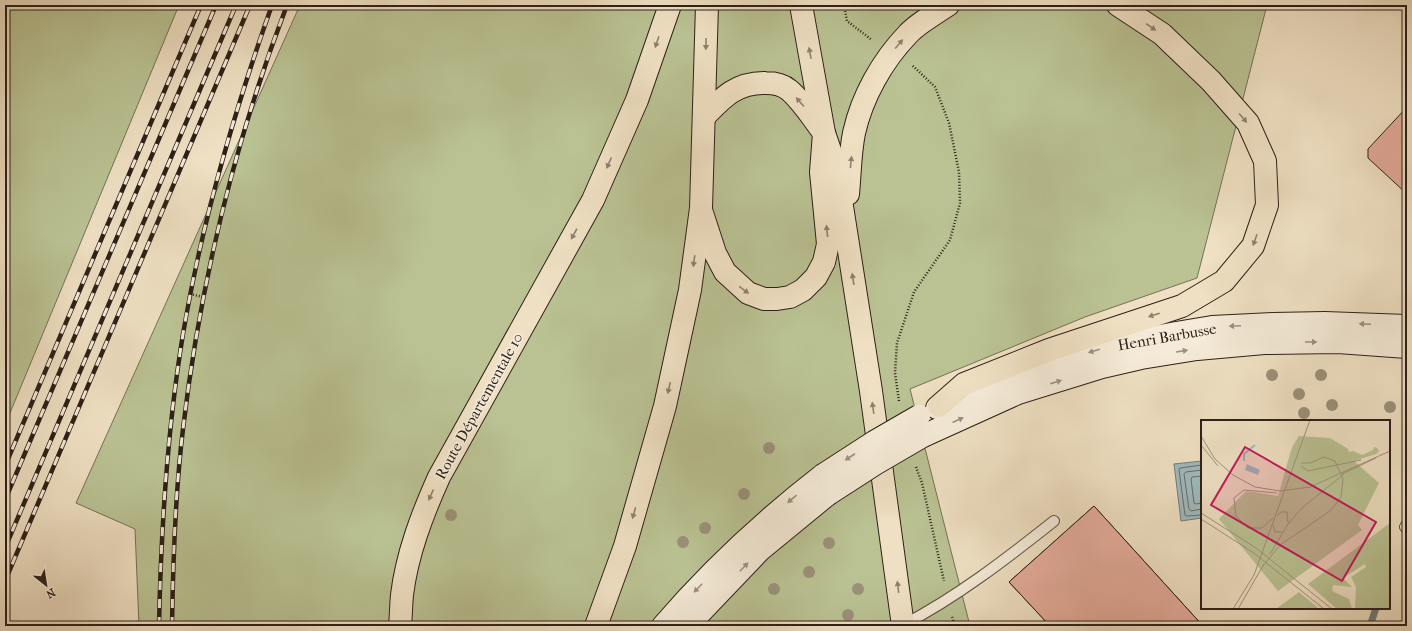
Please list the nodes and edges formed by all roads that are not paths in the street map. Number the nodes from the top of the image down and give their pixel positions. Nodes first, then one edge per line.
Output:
1 (670, 5) edge
2 (707, 5) edge
3 (801, 5) edge
4 (948, 5) edge
5 (1118, 5) edge
6 (704, 117) junction
7 (824, 133) junction
8 (701, 208) junction
9 (845, 229) junction
10 (1406, 333) edge
11 (939, 406) junction
12 (921, 426) junction
13 (825, 485) junction
14 (1054, 521) dead end
15 (1407, 524) edge
16 (1407, 528) edge
17 (400, 626) edge
18 (596, 626) edge
19 (664, 626) edge
20 (689, 626) edge
21 (903, 626) edge

1 -> 17 main road, Route Départementale 10
2 -> 6 main road
7 -> 3 main road
9 -> 4 main road
5 -> 11 main road
7 -> 6 main road
6 - 8 main road
8 -> 7 main road
7 - 9 main road
8 -> 18 main road
21 -> 9 main road
10 -> 11 main road, Henri Barbusse
12 -> 10 main road, Henri Barbusse
11 - 12 main road, Henri Barbusse
12 - 13 main road, bridge
13 -> 19 main road
20 -> 13 main road
14 - 21 lane
15 - 16 lane

